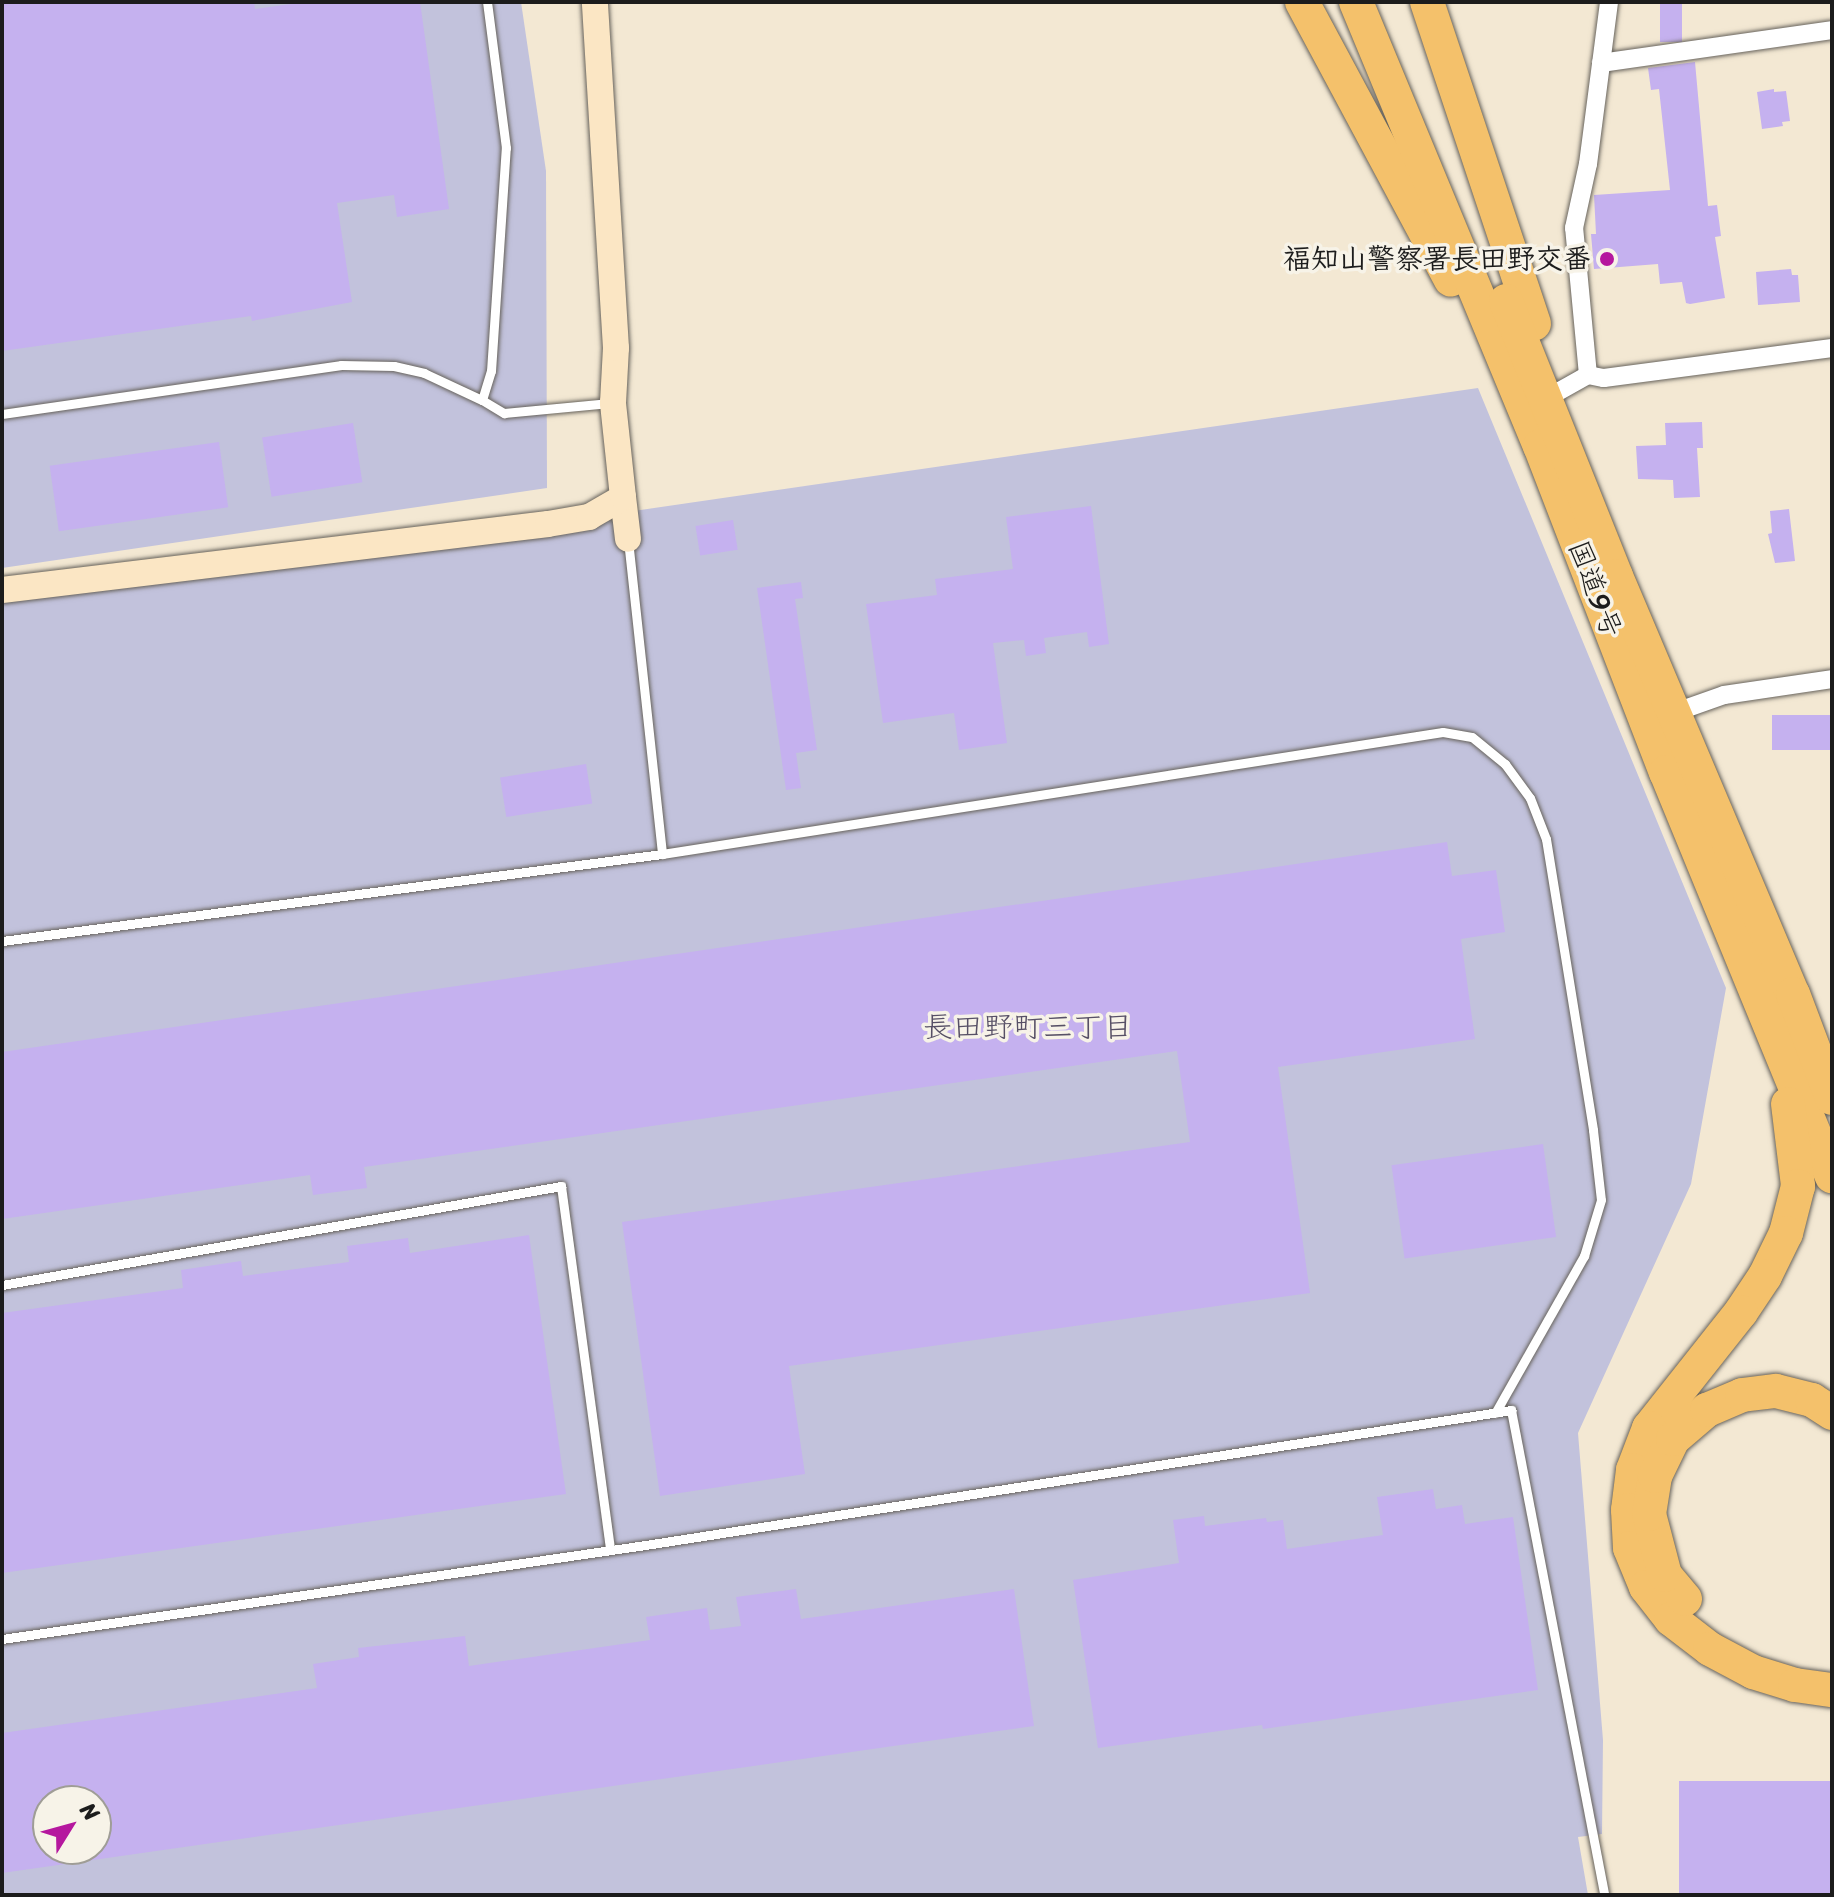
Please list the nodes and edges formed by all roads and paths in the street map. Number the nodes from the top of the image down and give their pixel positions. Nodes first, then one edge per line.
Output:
1 (487, 2) edge
2 (595, 2) edge
3 (1302, 2) edge
4 (1356, 2) edge
5 (1380, 2) edge
6 (1427, 2) edge
7 (1609, 2) edge
8 (1832, 30) edge
9 (1601, 63) junction
10 (1832, 348) edge
11 (1588, 375) junction
12 (1547, 398) junction
13 (482, 400) junction
14 (613, 403) junction
15 (2, 414) edge
16 (1540, 446) junction
17 (623, 497) junction
18 (628, 539) joint
19 (2, 590) edge
20 (1832, 679) edge
21 (1676, 712) junction
22 (662, 854) junction
23 (2, 941) edge
24 (1793, 994) junction
25 (1832, 1052) edge
26 (1781, 1058) junction
27 (1832, 1098) edge
28 (1832, 1176) edge
29 (2, 1285) edge
30 (1495, 1413) junction
31 (1832, 1413) edge
32 (610, 1550) junction
33 (2, 1639) edge
34 (1832, 1671) edge
35 (1832, 1690) edge
36 (1604, 1895) edge

1 - 13 lane
2 - 14 street
3 - 16 highway
4 - 16 highway, 国道9号
5 - 12 highway, 国道9号
6 - 12 highway
7 - 9 street
8 - 9 street
9 - 11 street
10 - 11 street
11 - 12 street
12 - 21 highway, 国道9号
13 - 14 lane
13 - 15 lane
14 - 17 street
16 - 26 highway, 国道9号
17 - 18 street
17 - 19 street
18 - 22 lane
20 - 21 street
21 - 24 highway, 国道9号
22 - 23 lane
22 - 30 lane
24 - 25 highway
24 - 27 highway, 国道9号
26 - 28 highway, 国道9号
26 - 35 highway
29 - 32 lane
30 - 32 lane
30 - 36 lane
31 - 34 highway
32 - 33 lane

